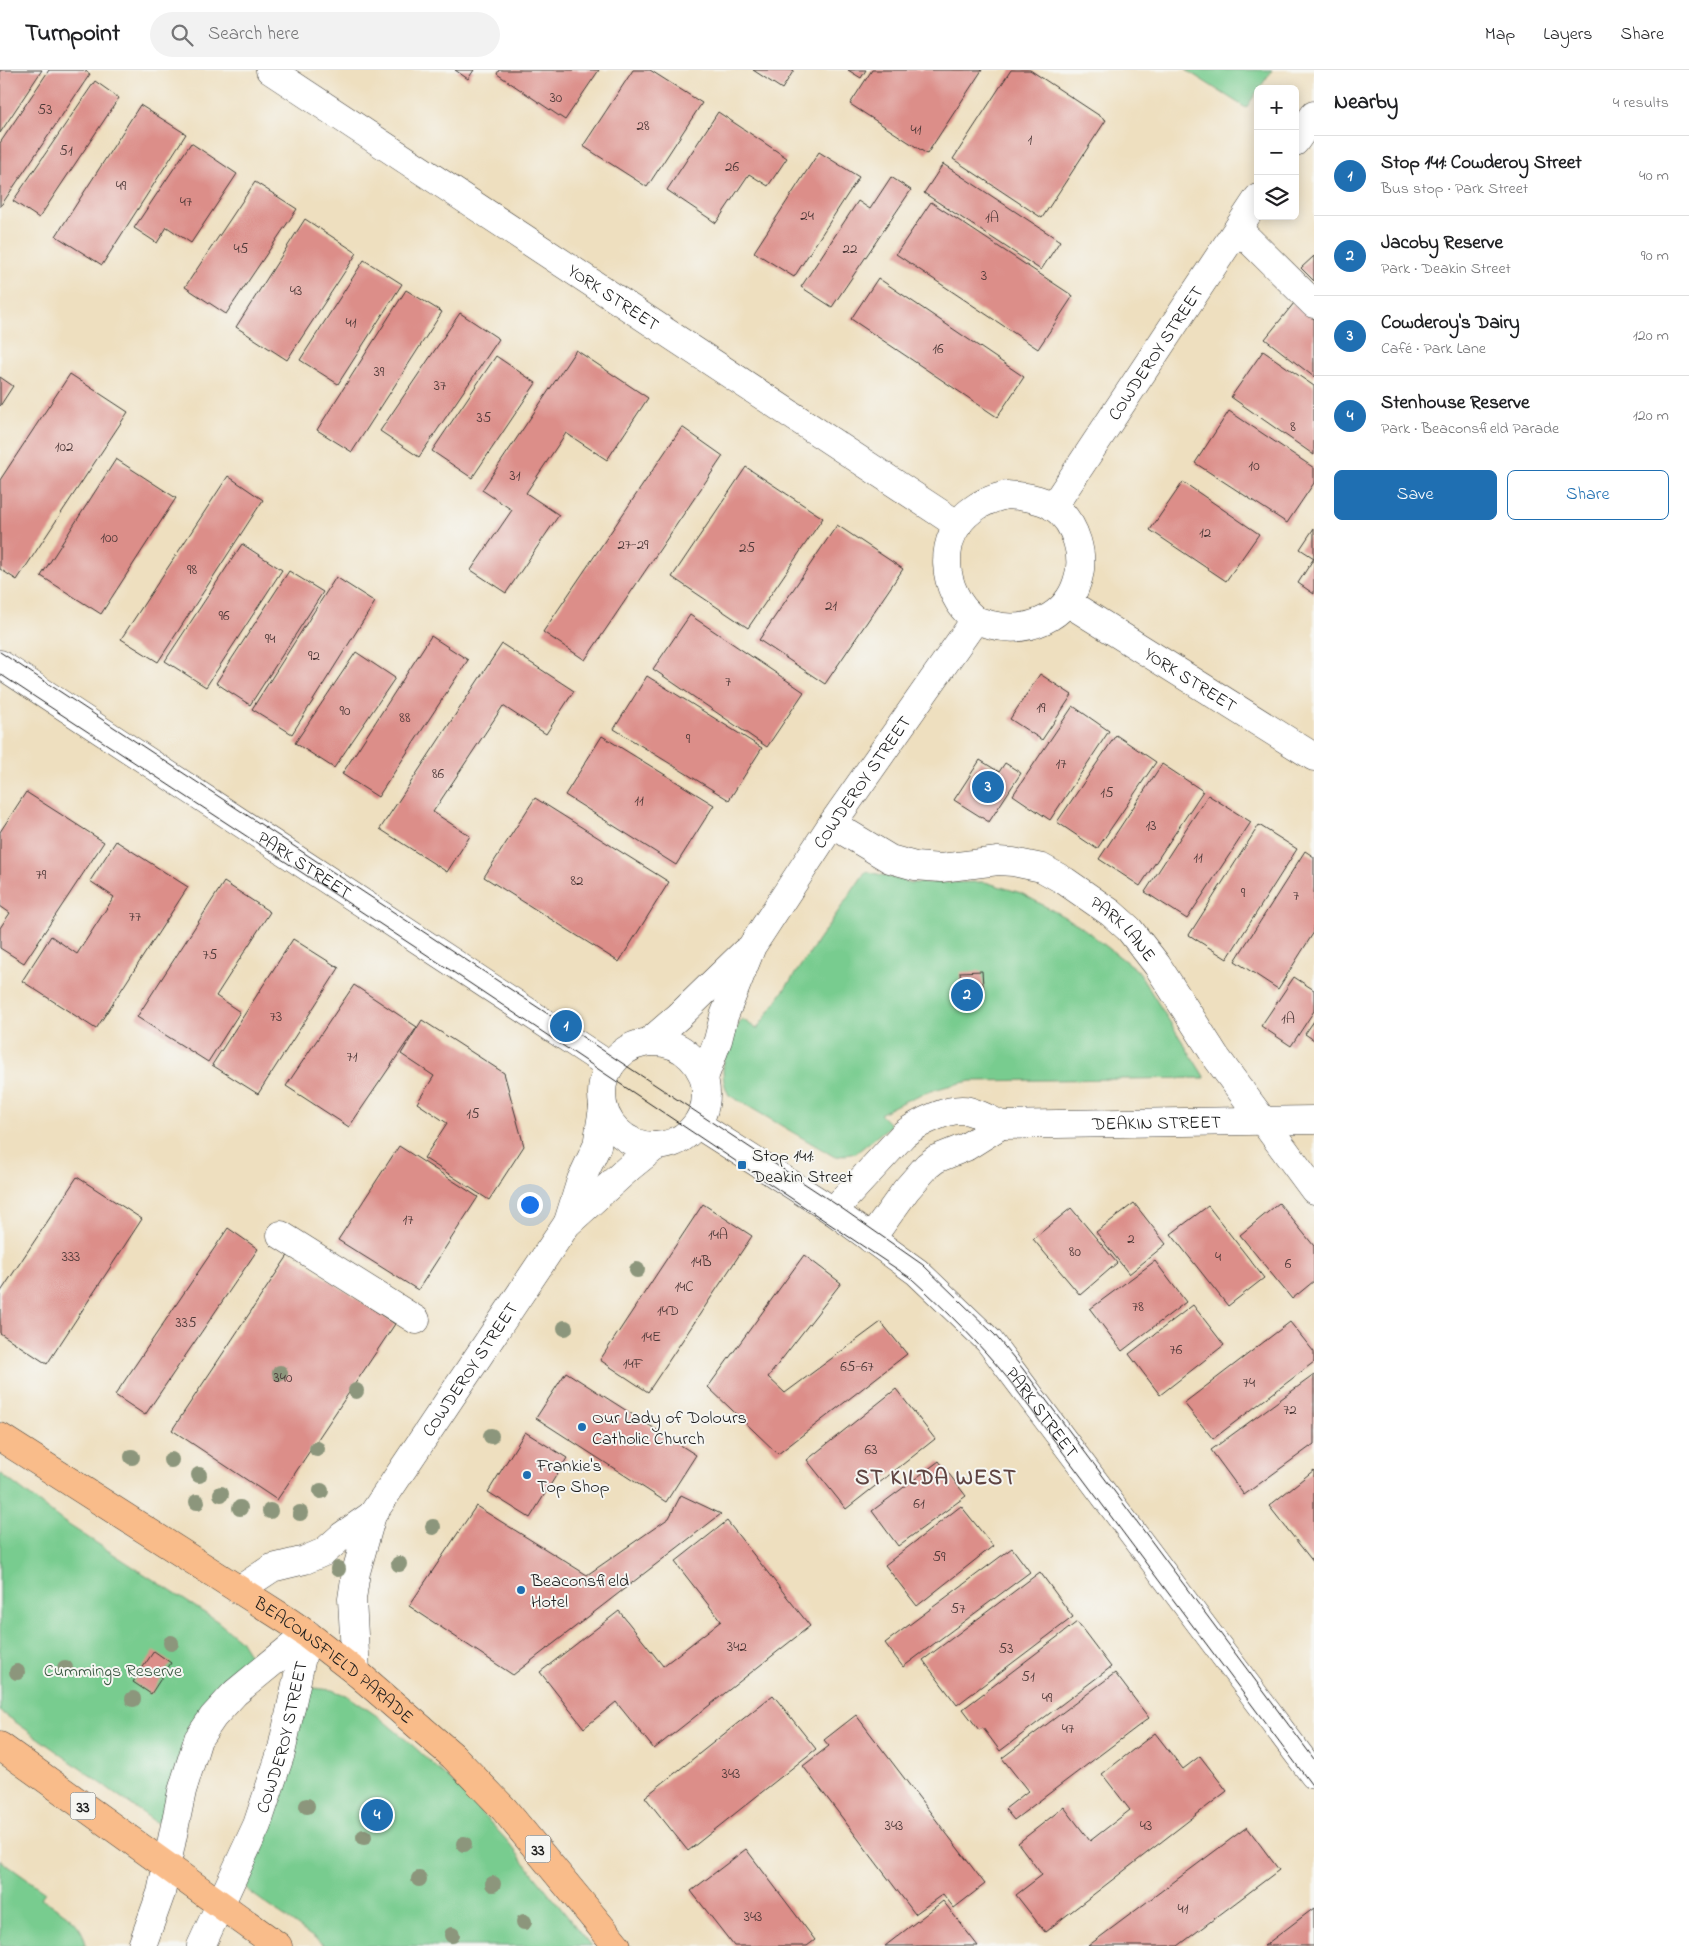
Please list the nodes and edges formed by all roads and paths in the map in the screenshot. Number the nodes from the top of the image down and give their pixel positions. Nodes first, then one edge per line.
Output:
1 (270, 70) edge
2 (1314, 115) edge
3 (1299, 136) edge
4 (1254, 204) edge
5 (1238, 229) junction
6 (1314, 304) edge
7 (1053, 507) junction
8 (958, 525) junction
9 (1067, 602) junction
10 (975, 620) junction
11 (0, 664) edge
12 (1314, 757) edge
13 (832, 824) junction
14 (752, 946) junction
15 (649, 1042) junction
16 (610, 1066) junction
17 (704, 1078) junction
18 (603, 1108) junction
19 (1262, 1120) junction
20 (1314, 1120) edge
21 (697, 1124) junction
22 (1001, 1125) junction
23 (656, 1146) junction
24 (1314, 1190) edge
25 (833, 1211) junction
26 (567, 1224) junction
27 (281, 1235) dead end
28 (870, 1239) junction
29 (416, 1320) dead end
30 (0, 1437) edge
31 (372, 1515) junction
32 (239, 1590) junction
33 (307, 1634) junction
34 (356, 1672) junction
35 (0, 1746) edge
36 (1314, 1775) edge
37 (167, 1866) junction
38 (221, 1904) junction
39 (142, 1946) edge
40 (201, 1946) edge
41 (278, 1946) edge
42 (616, 1946) edge

1 - 8 street, YORK STREET
2 - 3 street
4 - 5 street, COWDEROY STREET
5 - 6 street
5 - 7 street, COWDEROY STREET
7 - 8 street
7 - 9 street
8 - 10 street
9 - 10 street
9 - 12 street, YORK STREET
10 - 13 street, COWDEROY STREET
11 - 16 street, PARK STREET
13 - 14 street, COWDEROY STREET
13 - 19 street, PARK LANE
14 - 15 street, COWDEROY STREET
14 - 17 street, COWDEROY STREET
15 - 16 street
15 - 17 street
16 - 18 street
17 - 21 street
18 - 23 street
18 - 26 street, COWDEROY STREET
19 - 20 street, DEAKIN STREET
19 - 22 street, DEAKIN STREET
19 - 24 street, PARK LANE
21 - 23 street
21 - 25 street, PARK STREET
22 - 25 street, DEAKIN STREET
22 - 28 street
23 - 26 street, COWDEROY STREET
25 - 28 street, PARK STREET
26 - 31 street, COWDEROY STREET
27 - 29 street
28 - 36 street, PARK STREET
30 - 32 main road, BEACONSFIELD PARADE / 33
31 - 32 street, COWDEROY STREET
31 - 34 street, COWDEROY STREET
32 - 33 main road, BEACONSFIELD PARADE / 33
33 - 34 main road, BEACONSFIELD PARADE / 33
33 - 37 street, COWDEROY STREET
33 - 38 street, COWDEROY STREET
34 - 42 main road, BEACONSFIELD PARADE / 33
35 - 37 main road, 33
37 - 38 main road, 33
37 - 39 street, COWDEROY STREET
38 - 40 street, COWDEROY STREET
38 - 41 main road, 33

